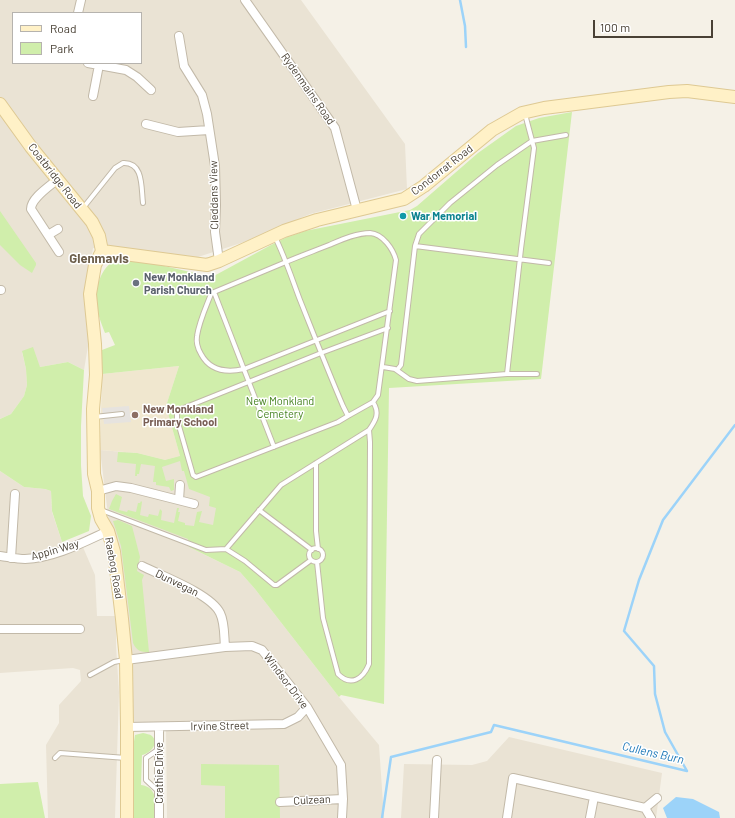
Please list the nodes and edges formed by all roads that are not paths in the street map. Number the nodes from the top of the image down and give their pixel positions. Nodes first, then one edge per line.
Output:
1 (81, 0) edge
2 (245, 0) edge
3 (78, 12) edge
4 (179, 36) dead end
5 (94, 64) edge
6 (99, 65) junction
7 (151, 90) dead end
8 (92, 96) dead end
9 (735, 97) edge
10 (0, 104) edge
11 (524, 112) junction
12 (146, 124) dead end
13 (209, 130) junction
14 (566, 135) dead end
15 (532, 141) junction
16 (58, 179) junction
17 (143, 203) dead end
18 (82, 210) junction
19 (357, 210) junction
20 (58, 229) dead end
21 (48, 235) junction
22 (274, 235) junction
23 (415, 246) junction
24 (102, 251) junction
25 (59, 252) dead end
26 (520, 260) junction
27 (219, 261) junction
28 (286, 262) junction
29 (549, 263) dead end
30 (214, 292) junction
31 (390, 311) junction
32 (388, 328) junction
33 (316, 340) junction
34 (321, 352) junction
35 (383, 367) junction
36 (244, 369) junction
37 (397, 370) junction
38 (508, 374) junction
39 (537, 374) dead end
40 (249, 382) junction
41 (373, 402) junction
42 (122, 414) dead end
43 (348, 416) junction
44 (94, 417) junction
45 (369, 430) junction
46 (274, 447) junction
47 (316, 463) junction
48 (180, 485) dead end
49 (98, 491) junction
50 (15, 494) dead end
51 (179, 500) junction
52 (194, 504) dead end
53 (98, 508) junction
54 (259, 510) junction
55 (108, 531) junction
56 (226, 549) junction
57 (318, 549) junction
58 (312, 550) junction
59 (0, 556) edge
60 (11, 558) junction
61 (311, 560) junction
62 (317, 562) junction
63 (142, 566) dead end
64 (0, 629) edge
65 (80, 629) dead end
66 (225, 647) junction
67 (126, 660) junction
68 (90, 675) dead end
69 (307, 708) junction
70 (127, 727) junction
71 (159, 727) junction
72 (159, 749) junction
73 (55, 758) dead end
74 (127, 758) junction
75 (437, 760) dead end
76 (159, 792) junction
77 (594, 797) junction
78 (657, 798) dead end
79 (343, 799) junction
80 (280, 802) dead end
81 (645, 808) junction
82 (127, 818) edge
83 (159, 818) edge
84 (342, 818) edge
85 (434, 818) edge
86 (507, 818) edge
87 (590, 818) edge
88 (651, 818) edge

1 - 3 street
2 - 19 street, Rydenmains Road
4 - 13 street, Cleddans View
5 - 6 street
6 - 7 street
6 - 8 street
9 - 11 main road, Condorrat Road
10 - 16 main road, Coatbridge Road
11 - 15 lane
11 - 19 main road, Condorrat Road
12 - 13 street
13 - 27 street, Cleddans View
14 - 15 lane
15 - 23 lane
15 - 26 lane
16 - 18 main road, Coatbridge Road
16 - 21 street
17 - 18 lane
18 - 24 main road, Coatbridge Road
19 - 22 main road, Condorrat Road
20 - 21 street
21 - 25 street
22 - 27 main road, Condorrat Road
22 - 28 lane
23 - 26 lane
23 - 37 lane
24 - 27 main road, Condorrat Road
24 - 44 main road, Raebog Road
26 - 29 lane
26 - 38 lane
28 - 30 lane
28 - 31 lane
28 - 33 lane
30 - 36 lane
30 - 36 lane
31 - 32 lane
31 - 33 lane
32 - 34 lane
32 - 35 lane
33 - 34 lane
33 - 36 lane
34 - 40 lane
34 - 43 lane
35 - 37 lane
35 - 41 lane
36 - 40 lane
37 - 38 lane
38 - 39 lane
40 - 46 lane
40 - 46 lane
41 - 43 lane
41 - 45 lane
42 - 44 lane
43 - 46 lane
44 - 49 main road, Raebog Road
45 - 47 lane
45 - 62 lane
47 - 54 lane
47 - 57 lane
48 - 51 street
49 - 51 street
49 - 53 main road, Raebog Road
50 - 60 street
51 - 52 street
53 - 55 main road, Raebog Road
53 - 56 lane
54 - 56 lane
54 - 58 lane
55 - 60 street, Appin Way
55 - 67 main road, Raebog Road
56 - 61 lane
57 - 58 lane
57 - 62 lane
58 - 61 lane
59 - 60 street, Appin Way
61 - 62 lane
63 - 66 street, Dunvegan
64 - 65 street
66 - 67 street, Windsor Drive
66 - 69 street, Windsor Drive
67 - 68 lane
67 - 70 main road, Raebog Road
69 - 71 street, Irvine Street
69 - 79 street, Windsor Drive
70 - 71 street, Irvine Street
70 - 74 main road, Raebog Road
71 - 72 street, Crathie Drive
72 - 76 street, Crathie Drive
72 - 76 lane
73 - 74 lane
74 - 82 main road, Raebog Road
75 - 85 street
76 - 83 street, Crathie Drive
77 - 81 street
77 - 86 street
77 - 87 street
78 - 81 street
79 - 80 street, Culzean
79 - 84 street, Windsor Drive
81 - 88 street

